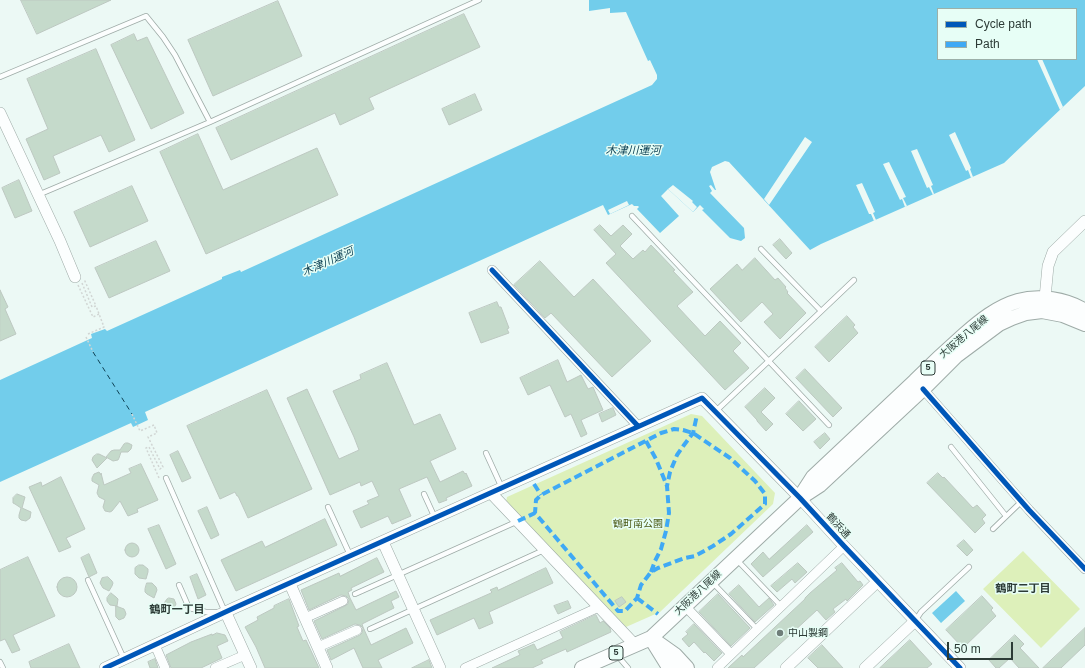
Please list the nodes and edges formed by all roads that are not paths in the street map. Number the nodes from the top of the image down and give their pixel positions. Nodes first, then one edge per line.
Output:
1 (479, 0) edge
2 (0, 78) edge
3 (0, 114) edge
4 (210, 122) junction
5 (38, 195) junction
6 (632, 216) dead end
7 (1085, 221) edge
8 (761, 249) dead end
9 (492, 270) dead end
10 (79, 278) road end
11 (854, 280) dead end
12 (1045, 298) junction
13 (821, 311) junction
14 (1085, 311) edge
15 (1085, 324) edge
16 (769, 361) junction
17 (923, 389) junction
18 (716, 411) junction
19 (829, 425) dead end
20 (638, 426) junction
21 (950, 447) dead end
22 (486, 453) dead end
23 (166, 478) dead end
24 (502, 488) junction
25 (492, 493) junction
26 (424, 494) dead end
27 (800, 498) junction
28 (1022, 501) junction
29 (328, 507) dead end
30 (1006, 516) junction
31 (435, 518) junction
32 (518, 521) junction
33 (993, 529) dead end
34 (384, 542) junction
35 (844, 546) junction
36 (545, 550) junction
37 (351, 556) junction
38 (735, 558) junction
39 (969, 567) dead end
40 (1085, 569) edge
41 (398, 575) junction
42 (88, 580) dead end
43 (711, 581) junction
44 (877, 582) junction
45 (290, 584) junction
46 (179, 585) dead end
47 (355, 594) dead end
48 (343, 601) dead end
49 (685, 606) junction
50 (781, 606) junction
51 (599, 607) junction
52 (414, 610) junction
53 (226, 613) junction
54 (305, 618) junction
55 (915, 621) junction
56 (370, 629) dead end
57 (757, 629) junction
58 (357, 630) dead end
59 (651, 638) junction
60 (635, 644) junction
61 (155, 645) junction
62 (318, 647) junction
63 (615, 653) junction
64 (731, 654) junction
65 (245, 655) junction
66 (124, 660) junction
67 (0, 662) edge
68 (955, 666) edge
69 (3, 668) edge
70 (105, 668) edge
71 (165, 668) edge
72 (214, 668) edge
73 (251, 668) edge
74 (327, 668) edge
75 (440, 668) edge
76 (465, 668) edge
77 (582, 668) edge
78 (628, 668) edge
79 (670, 668) edge
80 (688, 668) edge
81 (717, 668) edge
82 (786, 668) edge
83 (865, 668) edge

1 - 4 lane
2 - 4 lane
3 - 5 street
4 - 5 lane
5 - 10 street
6 - 16 lane
7 - 12 street
8 - 13 lane
9 - 20 street
11 - 13 lane
12 - 14 main road, 大阪港八尾線 / 5
12 - 27 main road, 大阪港八尾線 / 5
13 - 16 lane
15 - 17 main road, 大阪港八尾線 / 5
16 - 18 lane
16 - 19 lane
17 - 27 main road, 大阪港八尾線 / 5
17 - 28 street
18 - 20 street, 鶴浜通
18 - 27 street, 鶴浜通
20 - 24 street
21 - 30 lane
22 - 24 lane
23 - 53 lane
24 - 25 street
25 - 31 street
25 - 32 street
26 - 31 lane
27 - 35 street, 鶴浜通
27 - 38 main road, 大阪港八尾線 / 5
28 - 30 lane
28 - 40 street
29 - 37 lane
30 - 33 lane
31 - 34 street
32 - 36 street
32 - 41 lane
34 - 37 street
34 - 41 street
35 - 44 street, 鶴浜通
35 - 50 street
36 - 51 street
36 - 52 lane
37 - 45 street
38 - 43 main road, 大阪港八尾線 / 5
38 - 50 lane
39 - 55 lane
41 - 47 lane
41 - 52 street
42 - 66 lane
43 - 49 main road, 大阪港八尾線 / 5
43 - 57 lane
44 - 55 street, 鶴浜通
44 - 82 street
45 - 53 street
45 - 54 street
46 - 53 lane
48 - 54 street
49 - 59 main road, 大阪港八尾線 / 5
49 - 64 street
50 - 57 street
51 - 60 street
51 - 76 street
52 - 56 lane
52 - 75 street
53 - 61 street
53 - 65 street
54 - 62 street
55 - 68 street, 鶴浜通
55 - 83 street
57 - 64 street
58 - 62 street
59 - 60 main road, 大阪港八尾線 / 5
59 - 79 main road
59 - 80 main road
60 - 63 main road, 大阪港八尾線 / 5
61 - 66 street
61 - 71 street
62 - 74 street
63 - 77 main road, 大阪港八尾線 / 5
63 - 78 lane
64 - 81 street
65 - 72 street
65 - 73 street
66 - 70 street
67 - 69 lane

